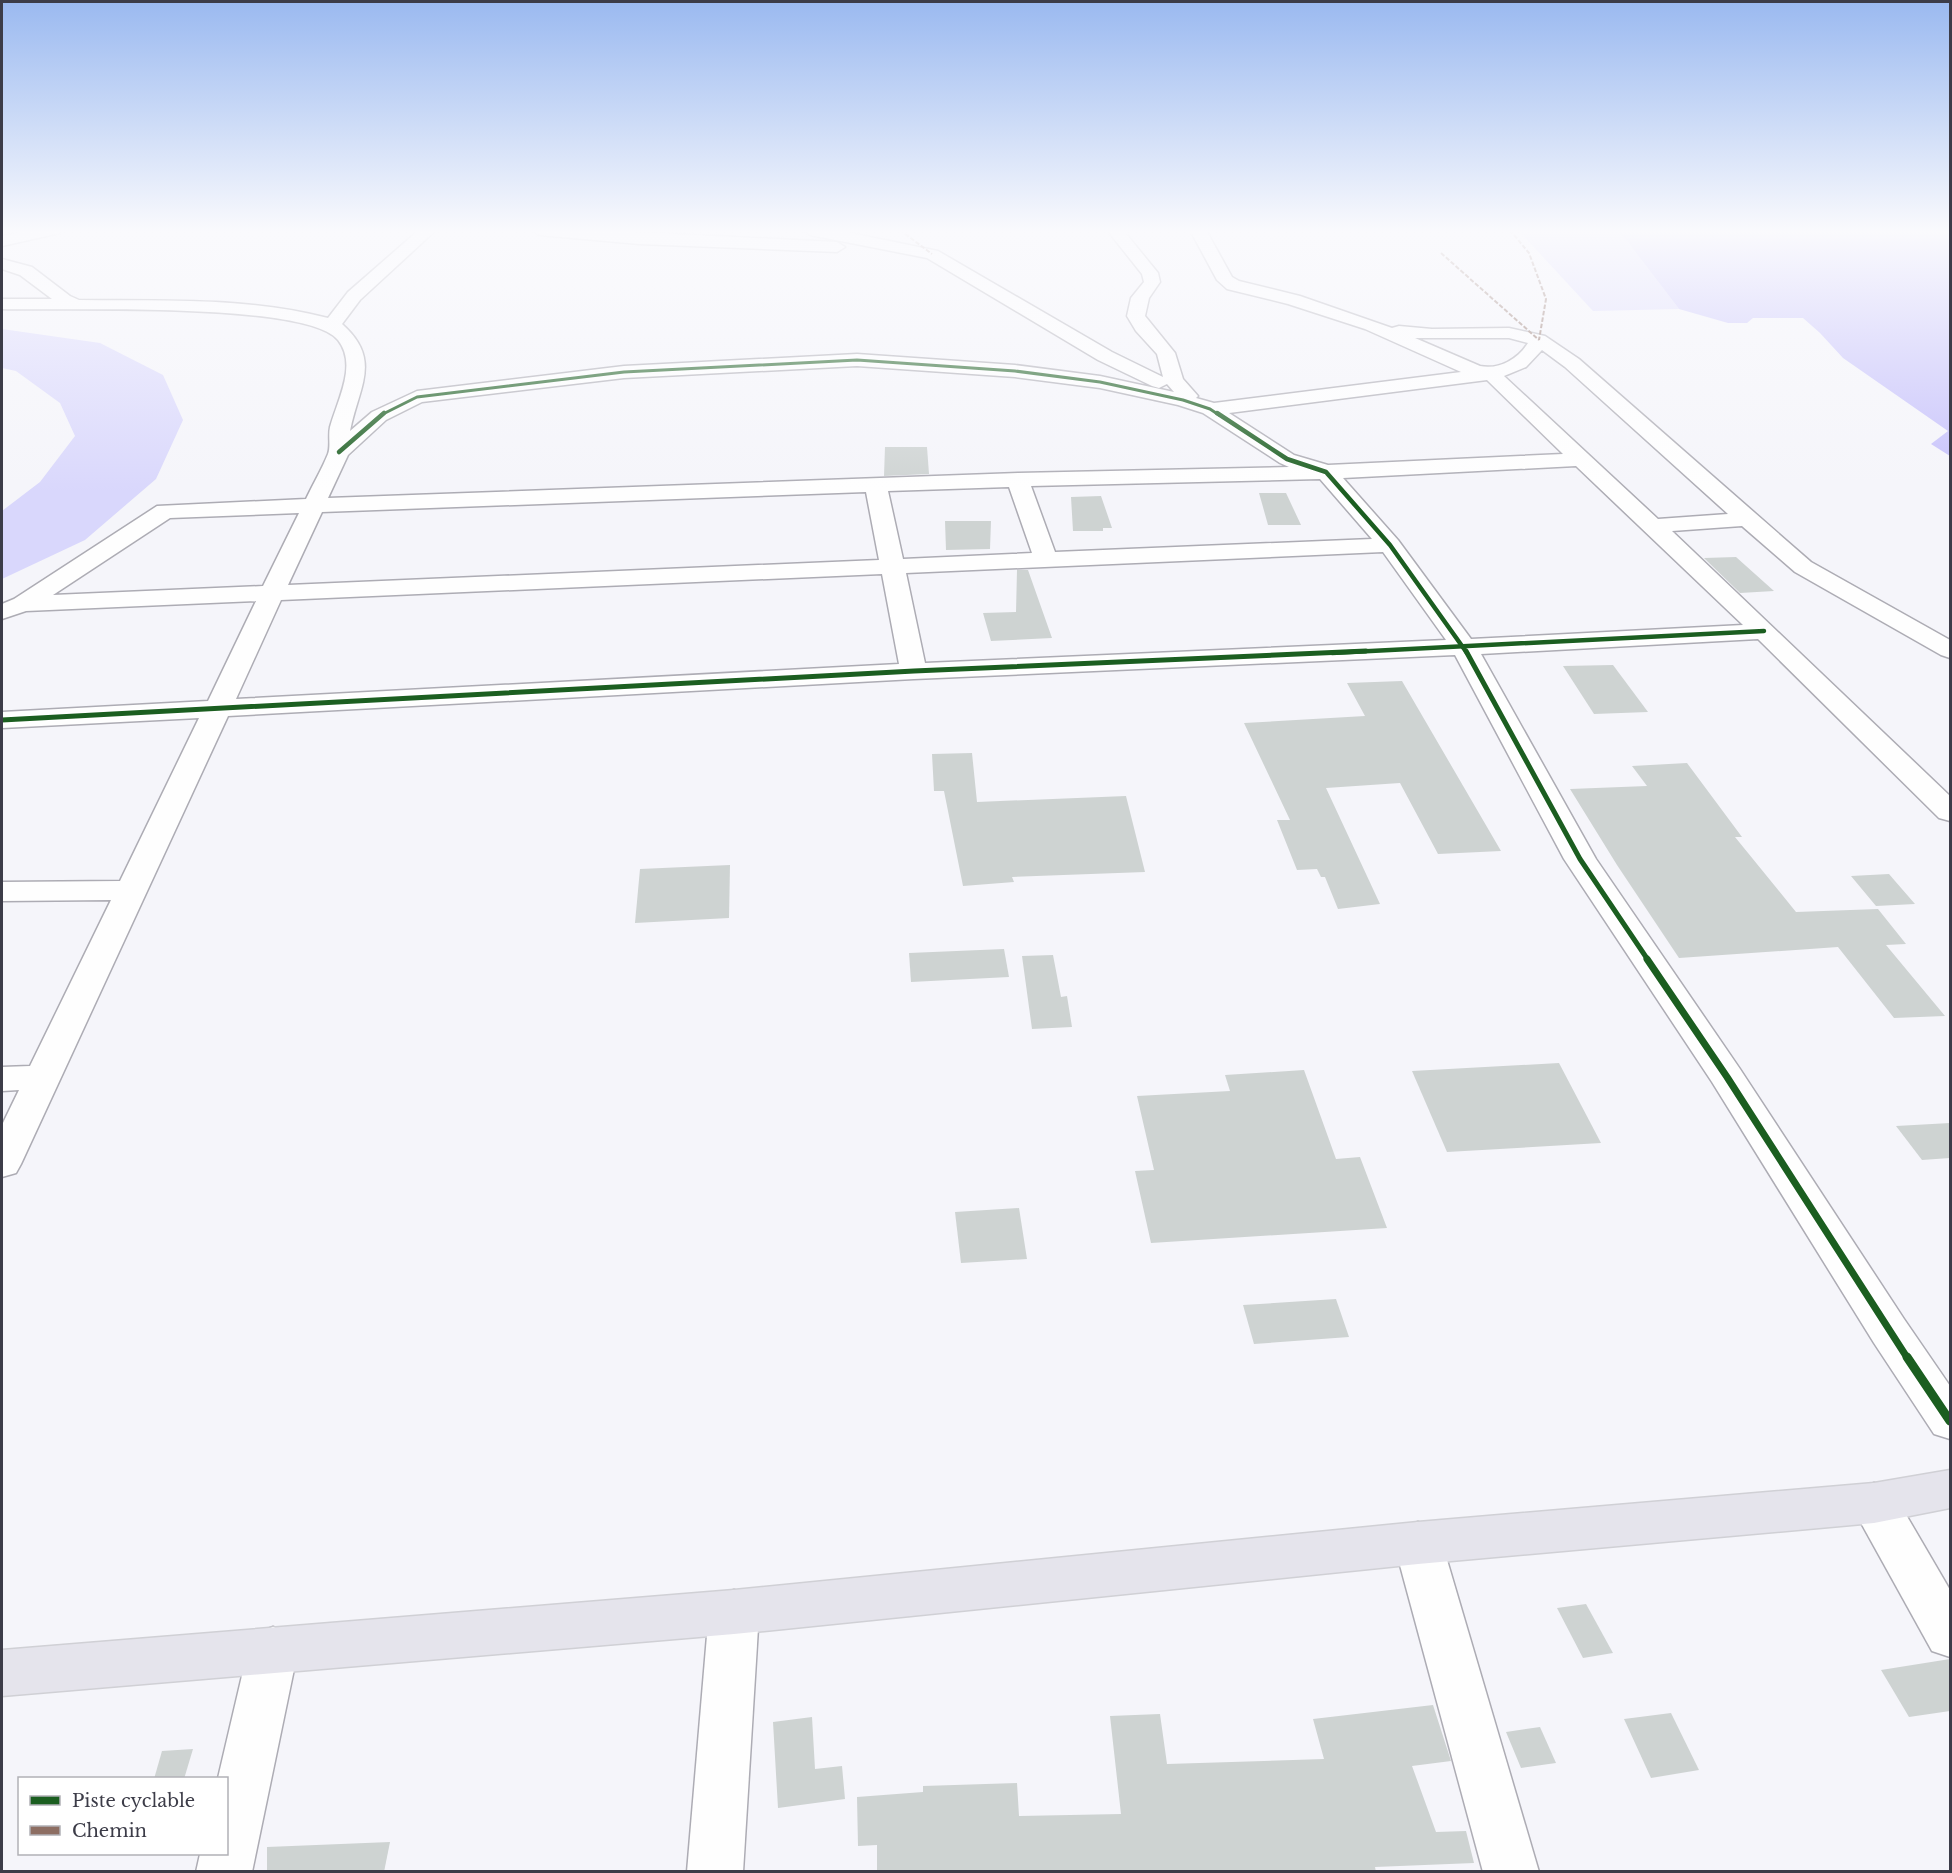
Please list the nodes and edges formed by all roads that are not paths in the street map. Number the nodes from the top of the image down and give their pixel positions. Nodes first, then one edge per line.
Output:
1 (303, 317) edge
2 (338, 317) edge
3 (1040, 317) edge
4 (1137, 317) edge
5 (1348, 317) edge
6 (332, 325) junction
7 (1371, 325) junction
8 (1539, 340) junction
9 (1491, 374) junction
10 (1188, 396) junction
11 (1210, 409) junction
12 (339, 452) junction
13 (1582, 459) junction
14 (1326, 472) junction
15 (1018, 480) junction
16 (876, 485) junction
17 (315, 506) junction
18 (1747, 519) junction
19 (1653, 526) junction
20 (1390, 545) junction
21 (1046, 560) junction
22 (893, 567) junction
23 (273, 594) junction
24 (12, 608) edge
25 (1764, 630) junction
26 (1464, 647) junction
27 (1950, 650) edge
28 (914, 671) junction
29 (218, 710) junction
30 (2, 720) edge
31 (1950, 812) edge
32 (132, 890) junction
33 (2, 891) edge
34 (43, 1077) junction
35 (2, 1079) edge
36 (2, 1164) edge
37 (1950, 1421) edge
38 (1950, 1490) edge
39 (1874, 1503) junction
40 (1418, 1543) junction
41 (734, 1612) junction
42 (1950, 1635) edge
43 (273, 1650) junction
44 (2, 1673) edge
45 (228, 1854) edge
46 (228, 1855) edge
47 (224, 1872) edge
48 (715, 1872) edge
49 (1511, 1872) edge

1 - 6 street
2 - 6 street
3 - 10 street
4 - 10 street
5 - 7 street
6 - 12 street
7 - 8 street
7 - 9 street
8 - 9 street
8 - 18 street
9 - 11 street
9 - 13 street
10 - 11 street
11 - 12 street
11 - 14 street
12 - 17 street
13 - 14 street
13 - 19 street
14 - 15 street
14 - 20 street
15 - 16 street
15 - 21 street
16 - 17 street
16 - 22 street
17 - 23 street
17 - 24 street
18 - 19 street
18 - 27 street
19 - 25 street
20 - 21 street
20 - 26 street
21 - 22 street
22 - 23 street
22 - 28 street
23 - 24 street
23 - 29 street
25 - 26 street
25 - 31 street
26 - 28 street
26 - 37 street
28 - 29 street
29 - 30 street
29 - 32 street
32 - 33 street
32 - 34 street
34 - 35 street
34 - 36 street
38 - 39 highway
39 - 40 highway
39 - 42 street
40 - 41 highway
40 - 49 street
41 - 43 highway
41 - 48 street
43 - 44 highway
43 - 45 street
46 - 47 street

